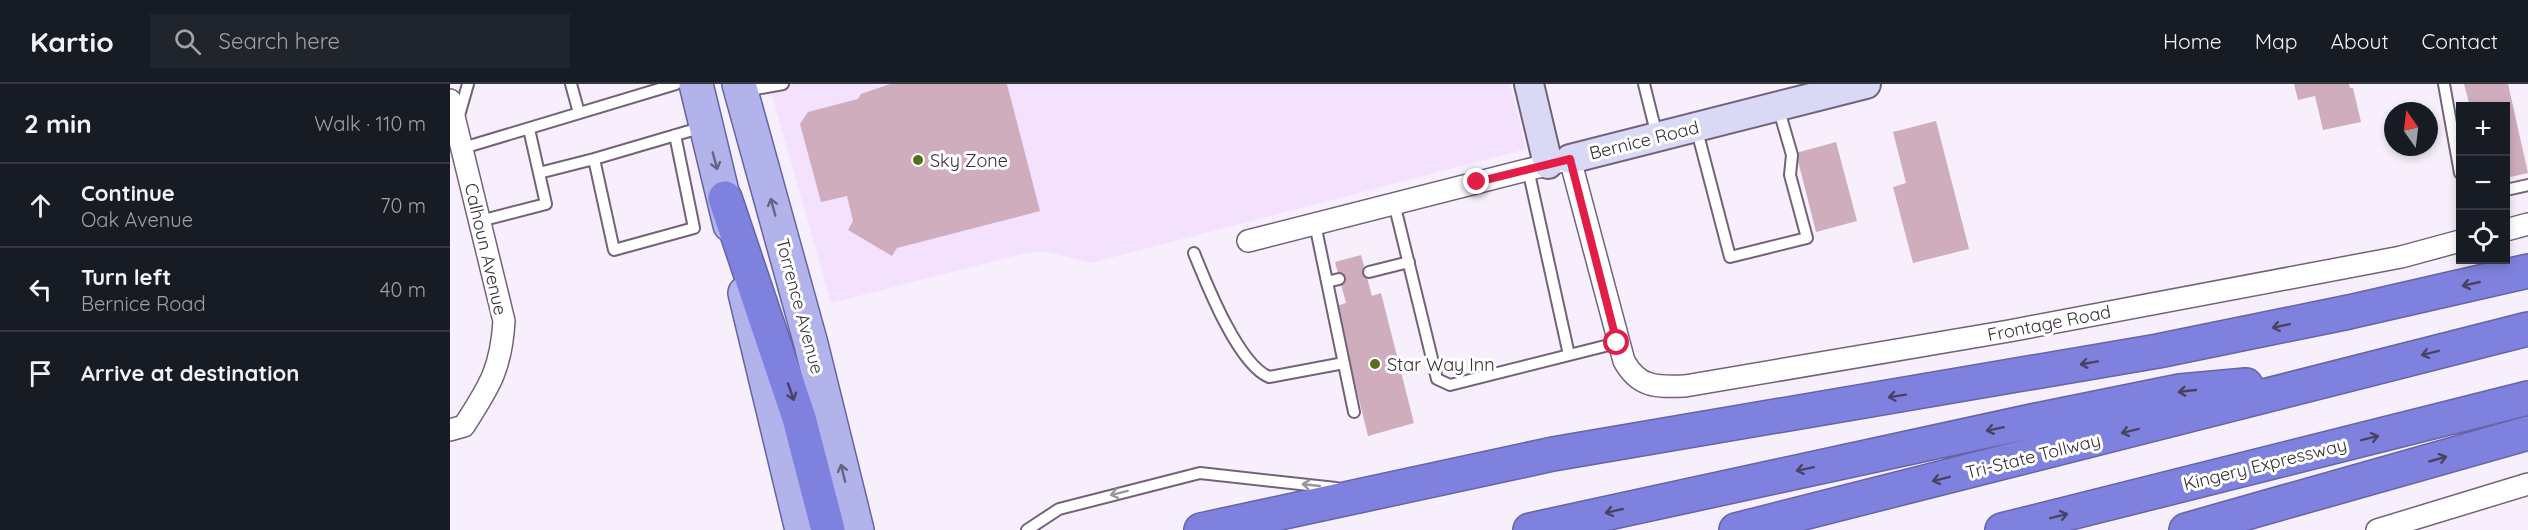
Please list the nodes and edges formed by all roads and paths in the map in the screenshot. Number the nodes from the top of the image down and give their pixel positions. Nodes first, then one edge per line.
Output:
1 (468, 84) edge
2 (571, 84) edge
3 (676, 84) edge
4 (696, 84) edge
5 (783, 84) edge
6 (1529, 84) edge
7 (1644, 84) edge
8 (1866, 84) edge
9 (2444, 84) edge
10 (659, 86) edge
11 (740, 88) edge
12 (1833, 88) edge
13 (450, 100) edge
14 (1778, 106) junction
15 (579, 113) junction
16 (457, 125) junction
17 (706, 126) junction
18 (1696, 127) junction
19 (529, 129) junction
20 (675, 135) junction
21 (1657, 137) junction
22 (463, 148) junction
23 (2457, 156) edge
24 (594, 159) junction
25 (1548, 164) junction
26 (539, 174) junction
27 (2528, 185) edge
28 (2510, 189) edge
29 (725, 198) junction
30 (1394, 203) junction
31 (480, 221) junction
32 (1315, 224) junction
33 (2528, 224) edge
34 (2510, 229) edge
35 (1248, 241) dead end
36 (2456, 242) edge
37 (1194, 253) dead end
38 (1409, 262) junction
39 (2528, 271) edge
40 (1369, 272) dead end
41 (1339, 279) dead end
42 (1327, 282) junction
43 (2528, 329) edge
44 (1617, 343) junction
45 (1569, 355) junction
46 (1344, 363) junction
47 (2328, 378) junction
48 (2528, 398) edge
49 (1354, 412) dead end
50 (457, 428) edge
51 (2528, 433) edge
52 (2528, 484) edge
53 (1369, 492) junction
54 (2281, 504) junction
55 (802, 530) edge
56 (828, 530) edge
57 (857, 530) edge
58 (1027, 530) edge
59 (1201, 530) edge
60 (1530, 530) edge
61 (1736, 530) edge
62 (2002, 530) edge
63 (2186, 530) edge
64 (2212, 530) edge
65 (2378, 530) edge

1 - 16 lane
2 - 15 lane
3 - 10 lane
4 - 17 main road
5 - 11 lane
6 - 25 street
7 - 21 lane
8 - 12 street, Bernice Road
9 - 23 lane
10 - 15 lane
57 -> 11 main road, Torrence Avenue
12 - 14 street, Bernice Road
13 - 16 street, Calhoun Avenue
14 - 18 street, Bernice Road
14 - 18 lane
15 - 19 lane
16 - 22 street, Calhoun Avenue
17 - 20 lane
17 -> 29 main road
18 - 21 street, Bernice Road
19 - 22 lane
19 - 26 lane
20 - 24 lane
20 - 24 lane
21 - 25 street, Bernice Road
22 - 31 street, Calhoun Avenue
24 - 26 lane
25 - 30 street, Bernice Road
25 - 44 street
25 - 45 lane
26 - 31 lane
27 - 28 lane
29 - 55 main road
29 -> 56 highway
30 - 32 street, Bernice Road
30 - 38 lane
31 - 50 street, Calhoun Avenue
32 - 35 street, Bernice Road
32 - 42 lane
33 - 34 street
36 - 44 street, Frontage Road
37 - 46 lane
38 - 40 lane
38 - 45 lane
39 -> 53 highway
41 - 42 lane
42 - 46 lane
43 -> 47 highway
44 - 45 lane
46 - 49 lane
47 -> 60 highway
47 -> 61 highway, Tri-State Tollway
62 -> 48 highway, Kingery Expressway
54 -> 51 highway
52 - 65 street
53 -> 58 lane
53 - 59 highway
54 - 63 highway
54 - 64 highway

